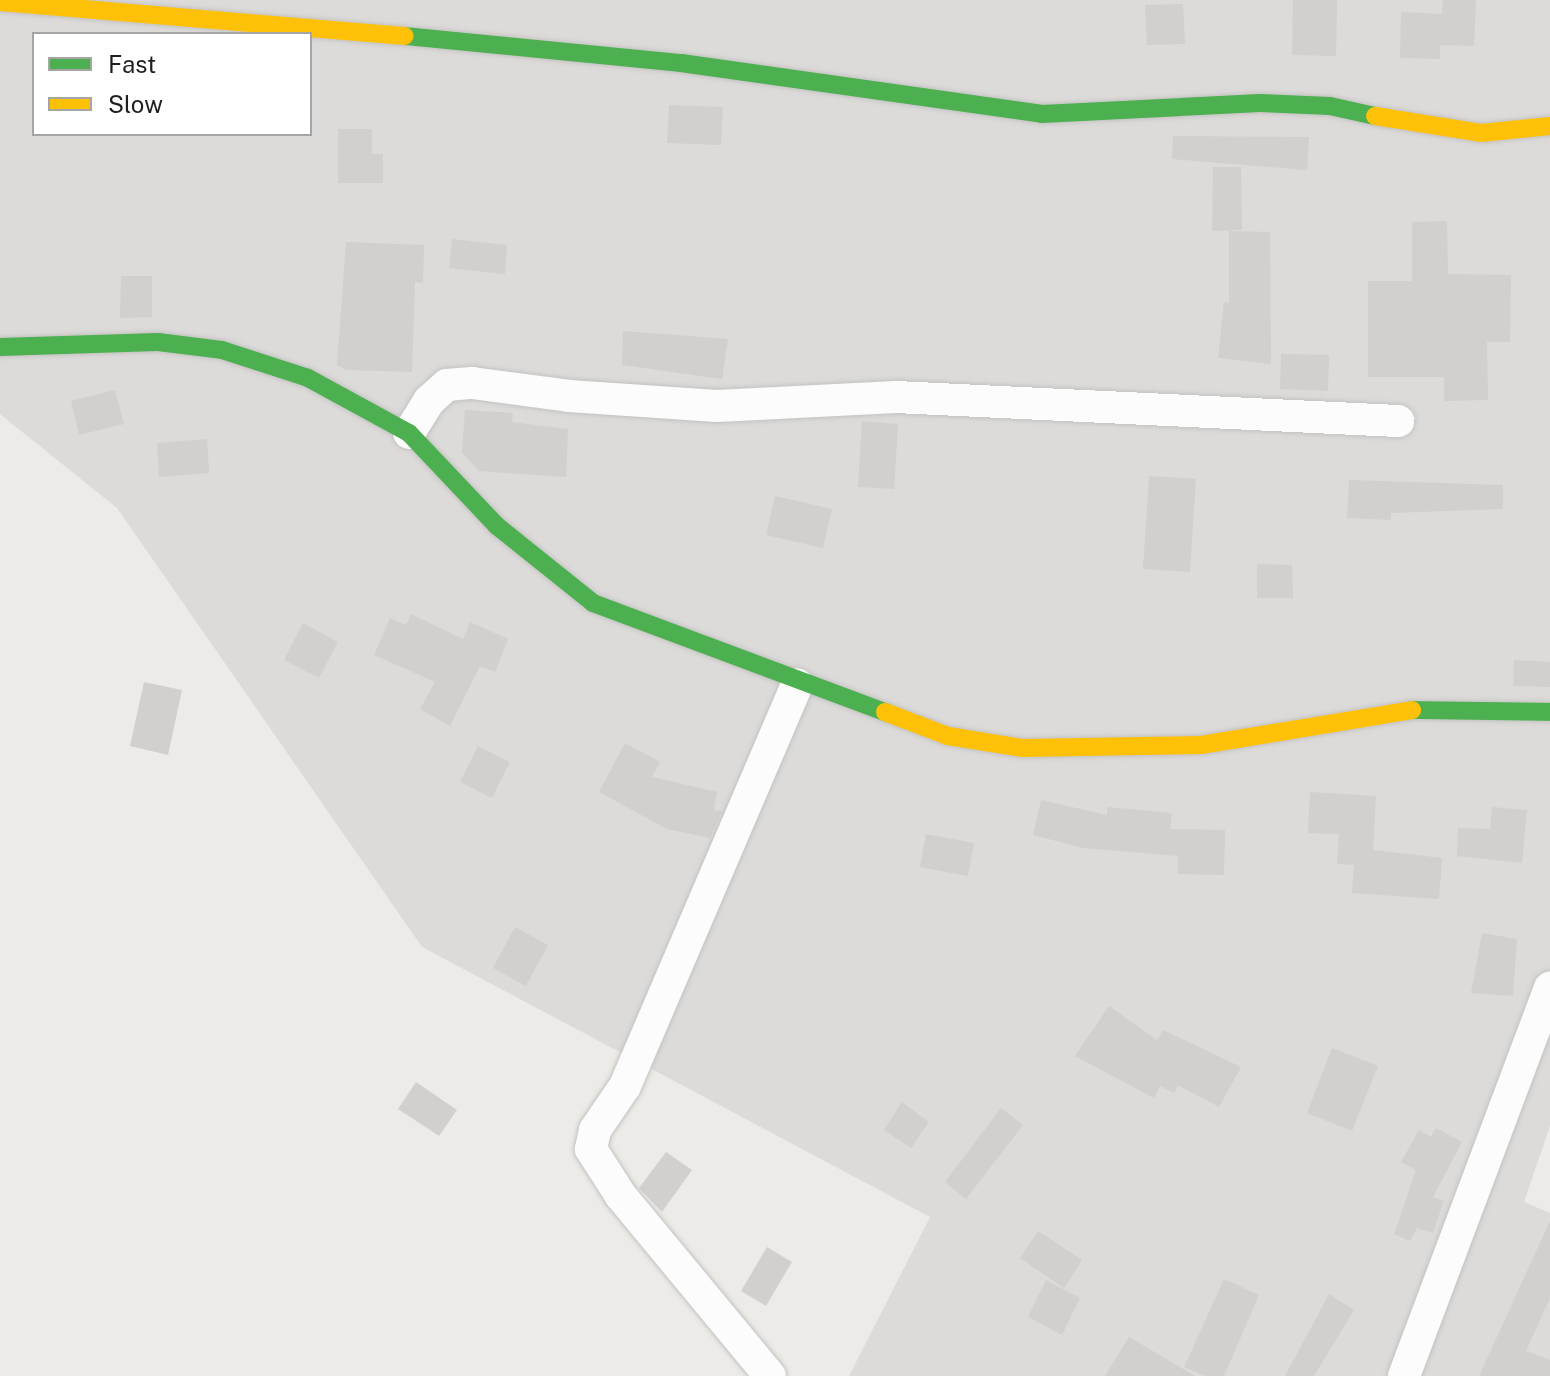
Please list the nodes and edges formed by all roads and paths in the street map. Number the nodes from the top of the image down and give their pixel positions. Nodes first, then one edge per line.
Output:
1 (0, 2) edge
2 (1550, 126) edge
3 (0, 347) edge
4 (1398, 421) dead end
5 (409, 433) junction
6 (797, 684) junction
7 (1550, 712) edge
8 (1550, 987) edge
9 (770, 1376) edge
10 (1404, 1376) edge

1 - 2 street
3 - 5 street
4 - 5 street
5 - 6 street
6 - 7 street
6 - 9 street
8 - 10 street

